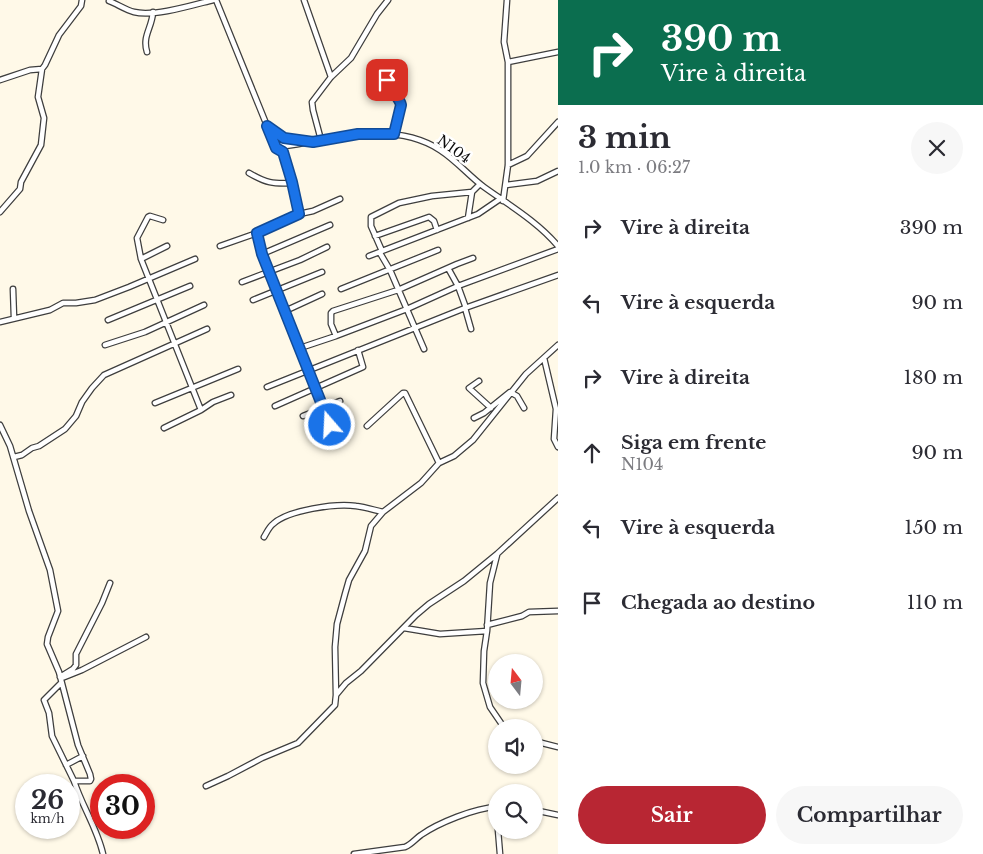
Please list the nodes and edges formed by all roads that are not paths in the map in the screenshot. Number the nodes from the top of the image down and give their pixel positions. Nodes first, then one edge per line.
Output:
1 (82, 0) edge
2 (215, 0) edge
3 (304, 0) edge
4 (388, 0) edge
5 (507, 0) edge
6 (109, 1) edge
7 (153, 12) junction
8 (147, 52) dead end
9 (558, 52) edge
10 (508, 62) junction
11 (42, 69) junction
12 (330, 76) junction
13 (390, 76) dead end
14 (0, 80) edge
15 (558, 122) edge
16 (267, 126) junction
17 (394, 134) junction
18 (273, 139) junction
19 (321, 140) junction
20 (313, 142) junction
21 (282, 146) junction
22 (283, 152) junction
23 (508, 165) junction
24 (558, 171) edge
25 (249, 173) dead end
26 (292, 182) junction
27 (480, 184) junction
28 (506, 185) junction
29 (472, 192) junction
30 (340, 199) dead end
31 (501, 200) junction
32 (0, 212) edge
33 (299, 214) junction
34 (468, 218) junction
35 (163, 220) dead end
36 (330, 225) dead end
37 (438, 230) junction
38 (257, 233) junction
39 (375, 236) junction
40 (167, 246) dead end
41 (220, 246) dead end
42 (327, 247) dead end
43 (558, 248) edge
44 (438, 250) dead end
45 (381, 252) junction
46 (262, 254) junction
47 (369, 256) dead end
48 (473, 258) dead end
49 (141, 259) junction
50 (195, 259) dead end
51 (448, 268) junction
52 (390, 270) junction
53 (270, 272) junction
54 (322, 272) dead end
55 (558, 274) edge
56 (149, 278) junction
57 (242, 282) dead end
58 (190, 286) dead end
59 (458, 286) junction
60 (13, 289) dead end
61 (341, 289) dead end
62 (277, 290) junction
63 (398, 290) junction
64 (322, 294) dead end
65 (158, 300) junction
66 (253, 300) dead end
67 (204, 305) dead end
68 (465, 308) junction
69 (406, 309) junction
70 (285, 311) junction
71 (14, 318) junction
72 (108, 320) dead end
73 (0, 322) edge
74 (166, 323) junction
75 (414, 328) junction
76 (207, 329) dead end
77 (470, 329) dead end
78 (336, 336) junction
79 (105, 345) dead end
80 (174, 345) junction
81 (558, 345) edge
82 (300, 348) junction
83 (424, 349) dead end
84 (358, 350) junction
85 (544, 358) junction
86 (238, 369) dead end
87 (308, 370) junction
88 (478, 381) dead end
89 (267, 387) dead end
90 (192, 388) junction
91 (316, 388) junction
92 (511, 392) junction
93 (231, 396) dead end
94 (340, 401) dead end
95 (155, 403) dead end
96 (275, 406) dead end
97 (324, 407) junction
98 (491, 408) junction
99 (524, 408) dead end
100 (201, 410) junction
101 (303, 416) dead end
102 (474, 418) dead end
103 (0, 425) edge
104 (330, 425) dead end
105 (367, 426) dead end
106 (164, 428) dead end
107 (558, 447) edge
108 (14, 457) junction
109 (439, 462) junction
110 (558, 498) edge
111 (383, 512) junction
112 (264, 537) dead end
113 (497, 554) junction
114 (110, 583) dead end
115 (558, 611) edge
116 (487, 624) junction
117 (404, 628) junction
118 (487, 631) junction
119 (146, 637) dead end
120 (61, 679) junction
121 (336, 695) junction
122 (498, 719) edge
123 (543, 743) edge
124 (558, 747) edge
125 (83, 756) junction
126 (66, 765) junction
127 (70, 774) edge
128 (80, 781) edge
129 (206, 786) dead end
130 (80, 800) edge
131 (488, 809) edge
132 (543, 812) edge
133 (558, 815) edge
134 (499, 839) edge
135 (383, 852) edge
136 (104, 854) edge
137 (354, 854) edge
138 (500, 854) edge

1 - 11 street
2 - 7 street
2 - 16 street
3 - 12 street
4 - 12 street
5 - 10 street
6 - 7 street
7 - 8 street
9 - 10 street
10 - 23 street
11 - 14 street
11 - 32 street
12 - 19 street
13 - 17 street
15 - 23 street
16 - 18 street
16 - 20 street, N104
17 - 19 street, N104 / N104
17 - 27 street, N104 / N104
18 - 21 street
18 - 22 street
19 - 20 street, N104 / N104
20 - 21 street, N104
21 - 22 street
22 - 26 street
23 - 28 street
24 - 28 street
25 - 26 street
26 - 33 street
27 - 29 street
27 - 31 street, N104 / N104
28 - 31 street
29 - 34 street
29 - 39 street
30 - 33 street
31 - 34 street
31 - 43 street, N104 / N104
33 - 38 street
34 - 37 street
35 - 49 street
36 - 46 street
37 - 39 street
37 - 45 street
38 - 41 street
38 - 46 street
39 - 45 street
40 - 49 street
42 - 53 street
43 - 59 street
44 - 52 street
45 - 47 street
45 - 52 street
46 - 53 street
48 - 51 street
49 - 56 street
50 - 56 street
51 - 59 street
51 - 63 street
52 - 61 street
52 - 63 street
53 - 57 street
53 - 62 street
54 - 62 street
55 - 68 street
56 - 65 street
56 - 71 street
58 - 65 street
59 - 68 street
59 - 69 street
60 - 71 street
62 - 66 street
62 - 70 street
63 - 69 street
63 - 78 street
64 - 70 street
65 - 72 street
65 - 74 street
67 - 74 street
68 - 75 street
68 - 77 street
69 - 75 street
69 - 78 street
70 - 82 street
71 - 73 street
74 - 79 street
74 - 80 street
75 - 83 street
75 - 84 street
76 - 80 street
78 - 82 street
80 - 90 street
80 - 108 street
81 - 85 street
82 - 87 street
84 - 87 street
84 - 91 street
85 - 92 street
85 - 107 street
86 - 90 street
87 - 89 street
87 - 91 street
88 - 98 street
90 - 95 street
90 - 100 street
91 - 96 street
91 - 97 street
92 - 98 street
92 - 99 street
92 - 109 street
93 - 100 street
94 - 97 street
97 - 101 street
97 - 104 street
98 - 102 street
100 - 106 street
103 - 108 street
105 - 109 street
108 - 120 street
109 - 111 street
110 - 113 street
111 - 112 street
111 - 121 street
113 - 116 street
113 - 117 street
114 - 120 street
115 - 116 street
116 - 118 street
117 - 118 street
117 - 121 street
118 - 122 street
119 - 120 street
120 - 125 street
120 - 126 street
121 - 129 street
123 - 124 street
125 - 126 street
125 - 128 street
126 - 127 street
130 - 136 street
131 - 135 street
132 - 133 street
134 - 138 street
135 - 137 street

